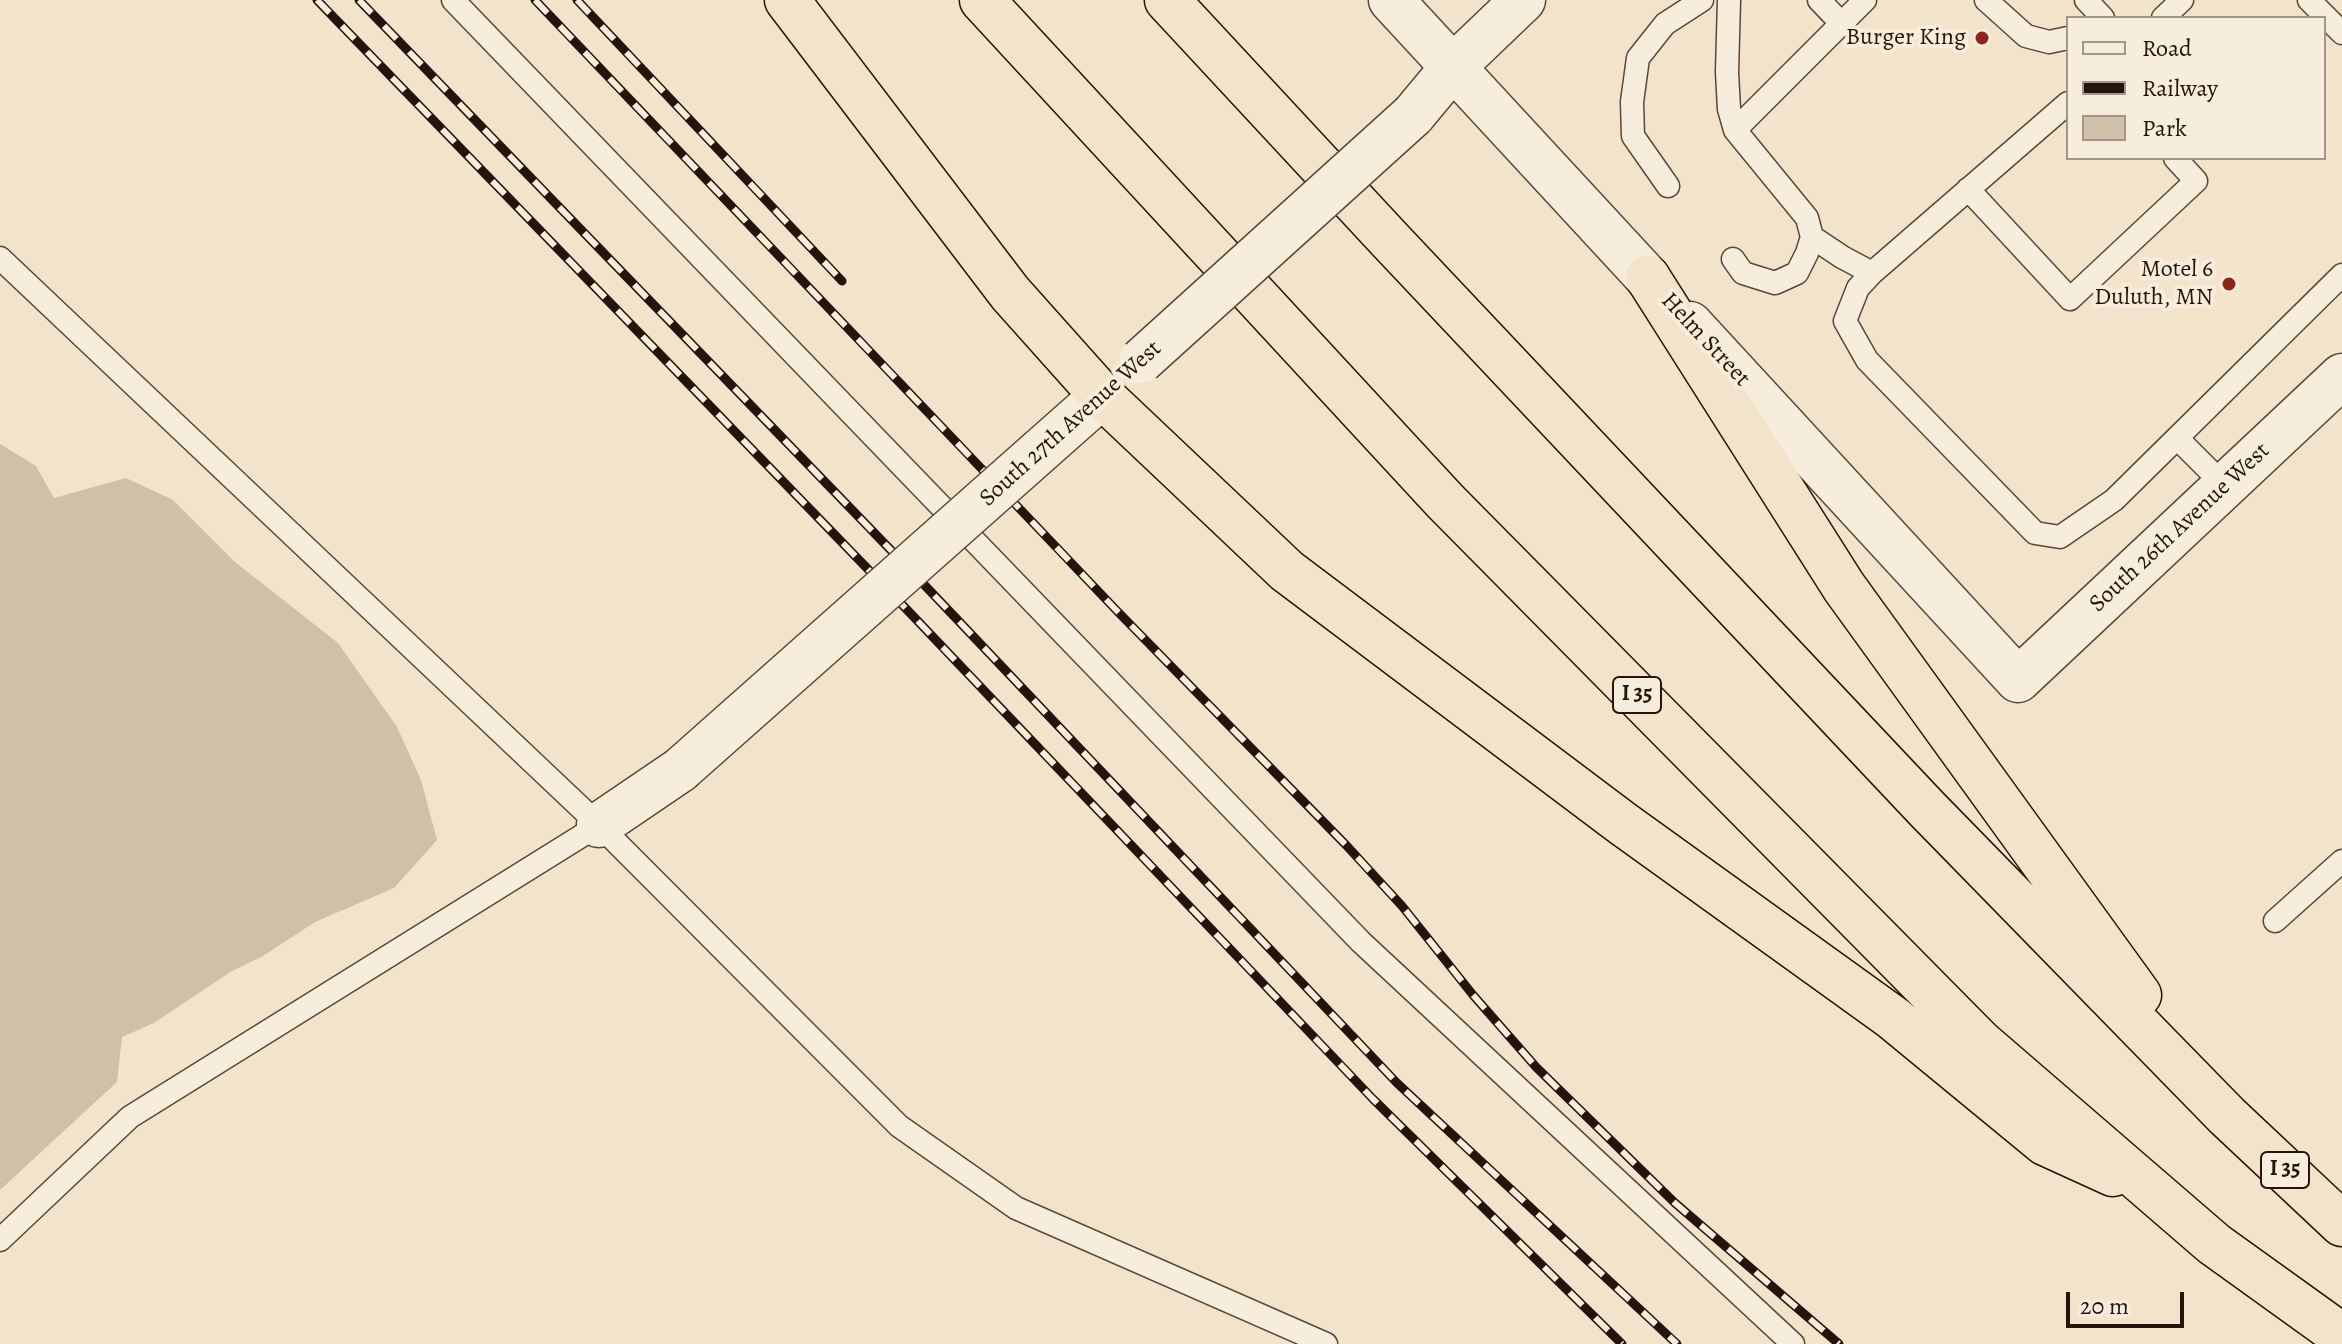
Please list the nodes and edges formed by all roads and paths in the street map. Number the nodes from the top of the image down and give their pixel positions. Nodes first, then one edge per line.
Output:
1 (453, 0) edge
2 (787, 0) edge
3 (982, 0) edge
4 (1167, 0) edge
5 (1391, 0) edge
6 (1523, 0) edge
7 (1702, 0) edge
8 (1729, 0) edge
9 (1819, 0) edge
10 (1865, 0) edge
11 (1986, 0) edge
12 (2182, 0) edge
13 (2309, 0) edge
14 (2165, 16) edge
15 (2325, 16) edge
16 (2326, 17) edge
17 (1841, 23) junction
18 (2342, 33) edge
19 (2066, 38) edge
20 (1453, 67) junction
21 (2066, 105) edge
22 (1735, 130) junction
23 (2177, 160) edge
24 (1668, 186) dead end
25 (1968, 189) junction
26 (1812, 237) junction
27 (0, 258) edge
28 (1733, 259) dead end
29 (1872, 273) junction
30 (2342, 275) edge
31 (1648, 278) junction
32 (2342, 376) edge
33 (1102, 396) junction
34 (2177, 438) junction
35 (2225, 486) junction
36 (2018, 680) joint
37 (599, 825) junction
38 (2342, 861) edge
39 (2275, 921) dead end
40 (2227, 1116) junction
41 (2160, 1194) junction
42 (2342, 1224) edge
43 (0, 1240) edge
44 (2342, 1336) edge
45 (1326, 1344) edge
46 (1793, 1344) edge

1 - 46 lane
2 - 33 highway
3 - 41 highway, I 35
4 - 40 highway, I 35
5 - 20 street, Helm Street
6 - 20 street, South 27th Avenue West
7 - 24 lane
8 - 22 lane
9 - 17 lane
10 - 17 lane
11 - 19 lane
12 - 14 lane
13 - 15 lane
16 - 18 lane
17 - 22 lane
20 - 31 street, Helm Street
20 - 33 street, South 27th Avenue West, bridge
21 - 25 lane
22 - 26 lane
23 - 25 lane
25 - 29 lane
26 - 28 lane
26 - 29 lane
27 - 37 lane
29 - 34 lane
30 - 34 lane
31 - 36 street, Helm Street
31 - 40 highway
32 - 35 street, South 26th Avenue West
33 - 37 street, South 27th Avenue West, bridge
33 - 41 highway
34 - 35 lane
35 - 36 street, South 26th Avenue West
37 - 43 lane
37 - 45 lane
38 - 39 lane
40 - 42 highway, I 35
41 - 44 highway, I 35

